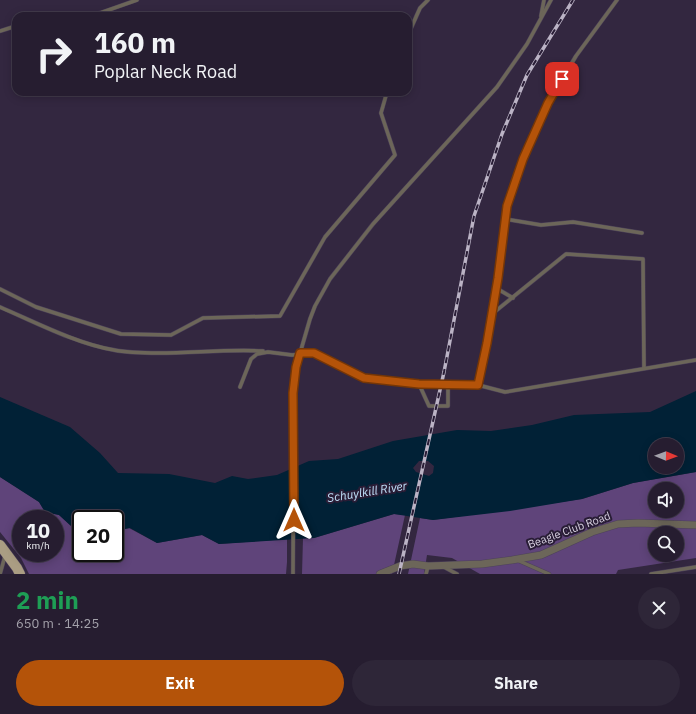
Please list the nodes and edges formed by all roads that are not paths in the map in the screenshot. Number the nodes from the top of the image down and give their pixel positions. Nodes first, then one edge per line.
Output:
1 (137, 0) edge
2 (544, 0) edge
3 (551, 0) edge
4 (617, 0) edge
5 (426, 1) edge
6 (103, 12) edge
7 (541, 19) junction
8 (412, 26) edge
9 (12, 27) edge
10 (0, 31) edge
11 (387, 96) edge
12 (505, 219) junction
13 (642, 233) dead end
14 (496, 288) junction
15 (0, 289) edge
16 (514, 298) junction
17 (0, 307) edge
18 (492, 314) junction
19 (268, 352) junction
20 (300, 353) junction
21 (696, 360) edge
22 (644, 368) junction
23 (419, 384) junction
24 (448, 385) junction
25 (478, 385) junction
26 (240, 387) dead end
27 (696, 525) edge
28 (3, 549) edge
29 (516, 559) junction
30 (441, 565) junction
31 (428, 566) junction
32 (696, 567) edge
33 (0, 574) edge
34 (20, 574) edge
35 (294, 574) edge
36 (380, 574) edge
37 (426, 574) edge
38 (457, 574) edge
39 (549, 574) edge
40 (650, 574) edge

1 - 6 lane
2 - 7 lane
3 - 7 lane
4 - 12 lane
5 - 8 lane
7 - 20 lane
9 - 10 lane
11 - 15 lane
12 - 13 lane
12 - 14 lane
14 - 16 lane
14 - 18 lane
16 - 18 lane
16 - 22 lane
17 - 19 lane
18 - 25 lane
19 - 20 lane
19 - 26 lane
20 - 23 lane
20 - 35 lane
21 - 22 lane
22 - 25 lane
23 - 24 lane
23 - 24 lane
24 - 25 lane
27 - 29 street, Beagle Club Road
28 - 33 lane
28 - 34 main road
29 - 30 street, Beagle Club Road
29 - 39 lane
30 - 31 street, Beagle Club Road
30 - 38 lane
31 - 36 street, Beagle Club Road
31 - 37 lane
32 - 40 lane

